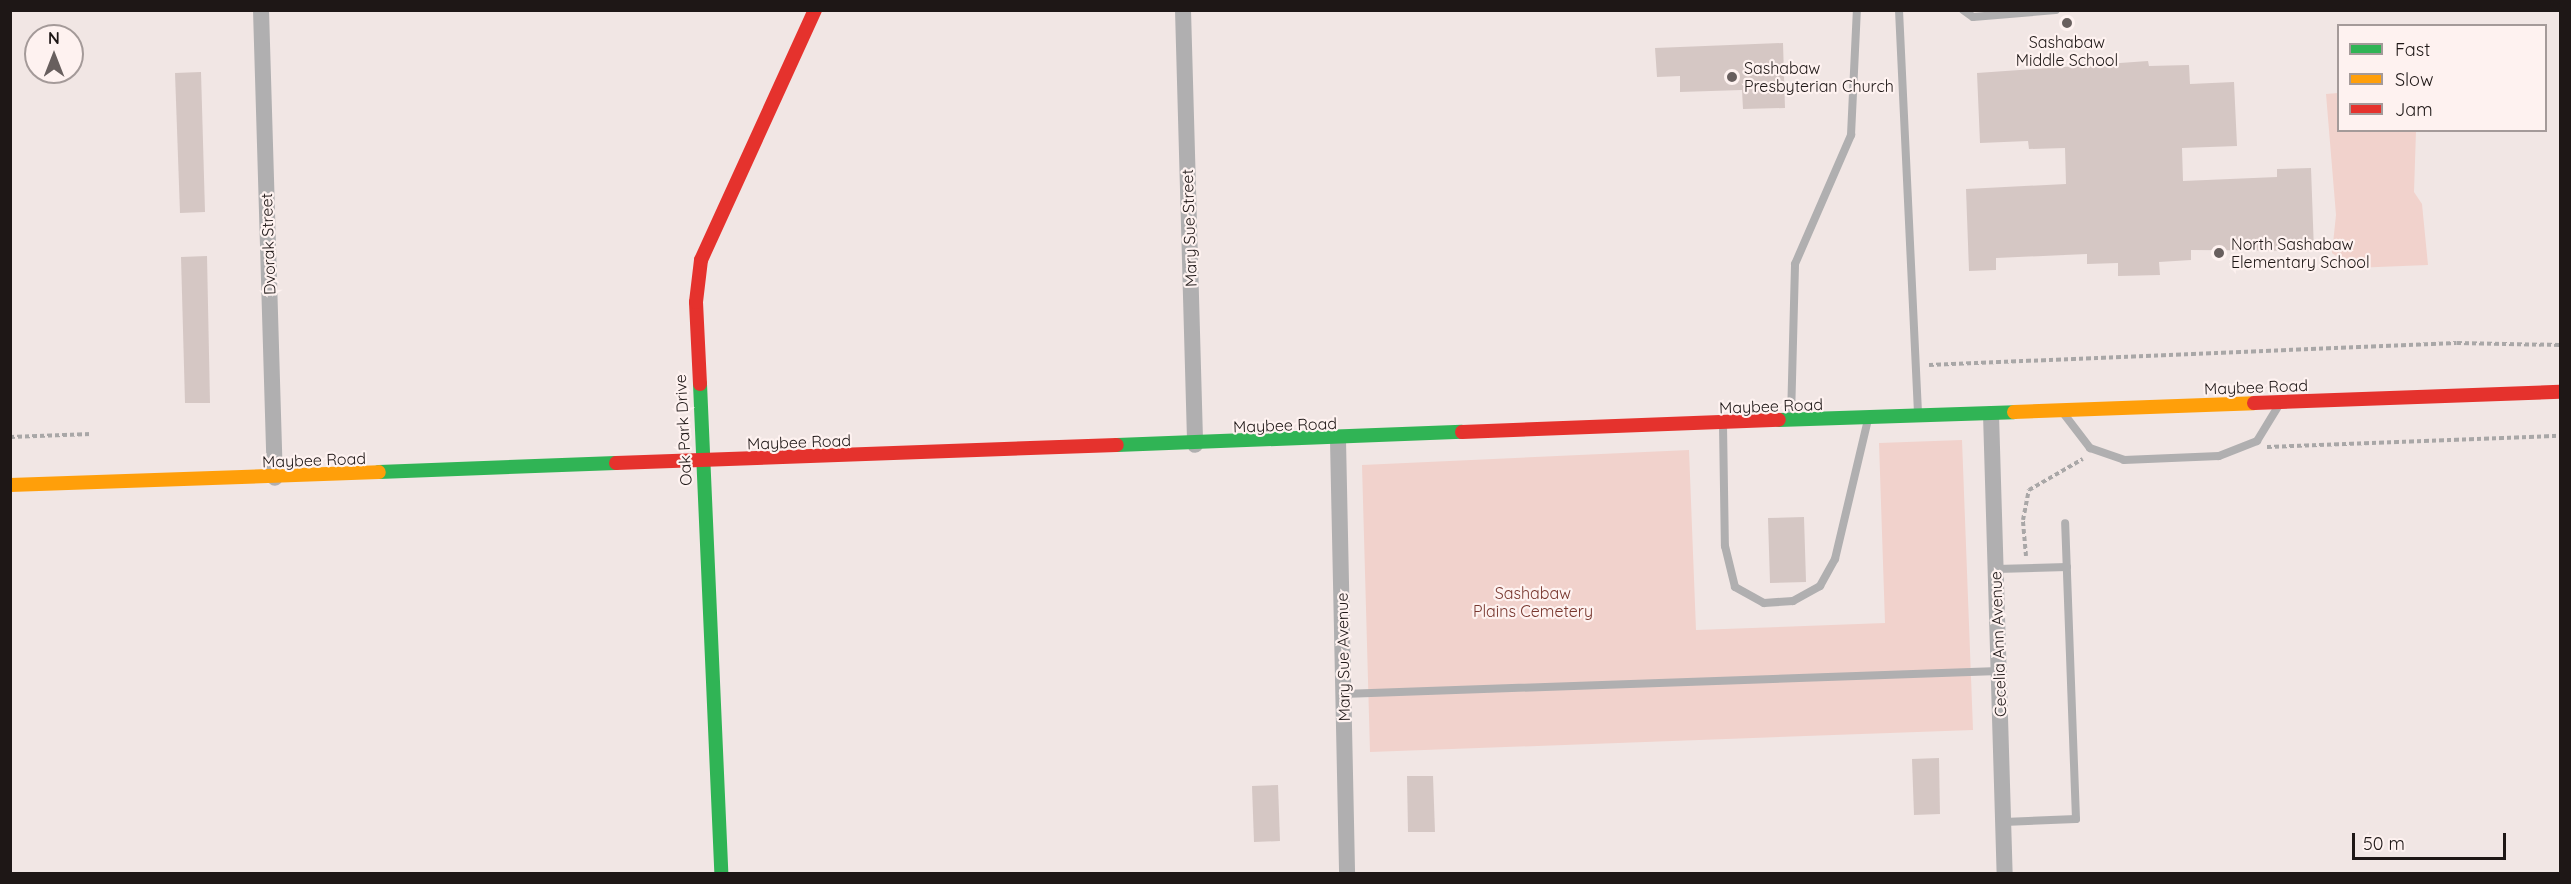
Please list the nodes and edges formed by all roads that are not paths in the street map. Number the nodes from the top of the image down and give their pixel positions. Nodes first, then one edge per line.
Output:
1 (261, 10) edge
2 (815, 10) edge
3 (1183, 10) edge
4 (1857, 10) edge
5 (1899, 10) edge
6 (1963, 10) edge
7 (2056, 10) edge
8 (2560, 392) edge
9 (2280, 403) junction
10 (2062, 411) junction
11 (1991, 414) junction
12 (1918, 416) junction
13 (1868, 418) junction
14 (1791, 421) junction
15 (1723, 424) junction
16 (1338, 440) junction
17 (1195, 445) junction
18 (702, 462) junction
19 (274, 478) junction
20 (10, 485) edge
21 (2065, 523) dead end
22 (2067, 567) junction
23 (1996, 569) junction
24 (1999, 671) junction
25 (1344, 694) junction
26 (2004, 822) junction
27 (721, 873) edge
28 (1347, 873) edge
29 (2005, 873) edge

1 - 19 street, Dvorak Street
2 - 18 main road, Oak Park Drive
3 - 17 street, Mary Sue Street
4 - 14 lane
5 - 12 lane
6 - 7 lane
8 - 9 main road, Maybee Road
9 - 10 main road, Maybee Road
9 - 10 lane
10 - 11 main road, Maybee Road
11 - 12 main road, Maybee Road
11 - 23 street, Cecelia Ann Avenue
12 - 13 main road, Maybee Road
13 - 14 main road, Maybee Road
13 - 15 lane
14 - 15 main road, Maybee Road
15 - 16 main road, Maybee Road
16 - 17 main road, Maybee Road
16 - 25 street, Mary Sue Avenue
17 - 18 main road, Maybee Road
18 - 19 main road, Maybee Road
18 - 27 main road, Oak Park Drive
19 - 20 main road, Maybee Road
21 - 22 lane
22 - 23 lane
22 - 26 lane
23 - 24 street, Cecelia Ann Avenue
24 - 25 lane
24 - 26 street, Cecelia Ann Avenue
25 - 28 street, Mary Sue Avenue
26 - 29 street, Cecelia Ann Avenue

